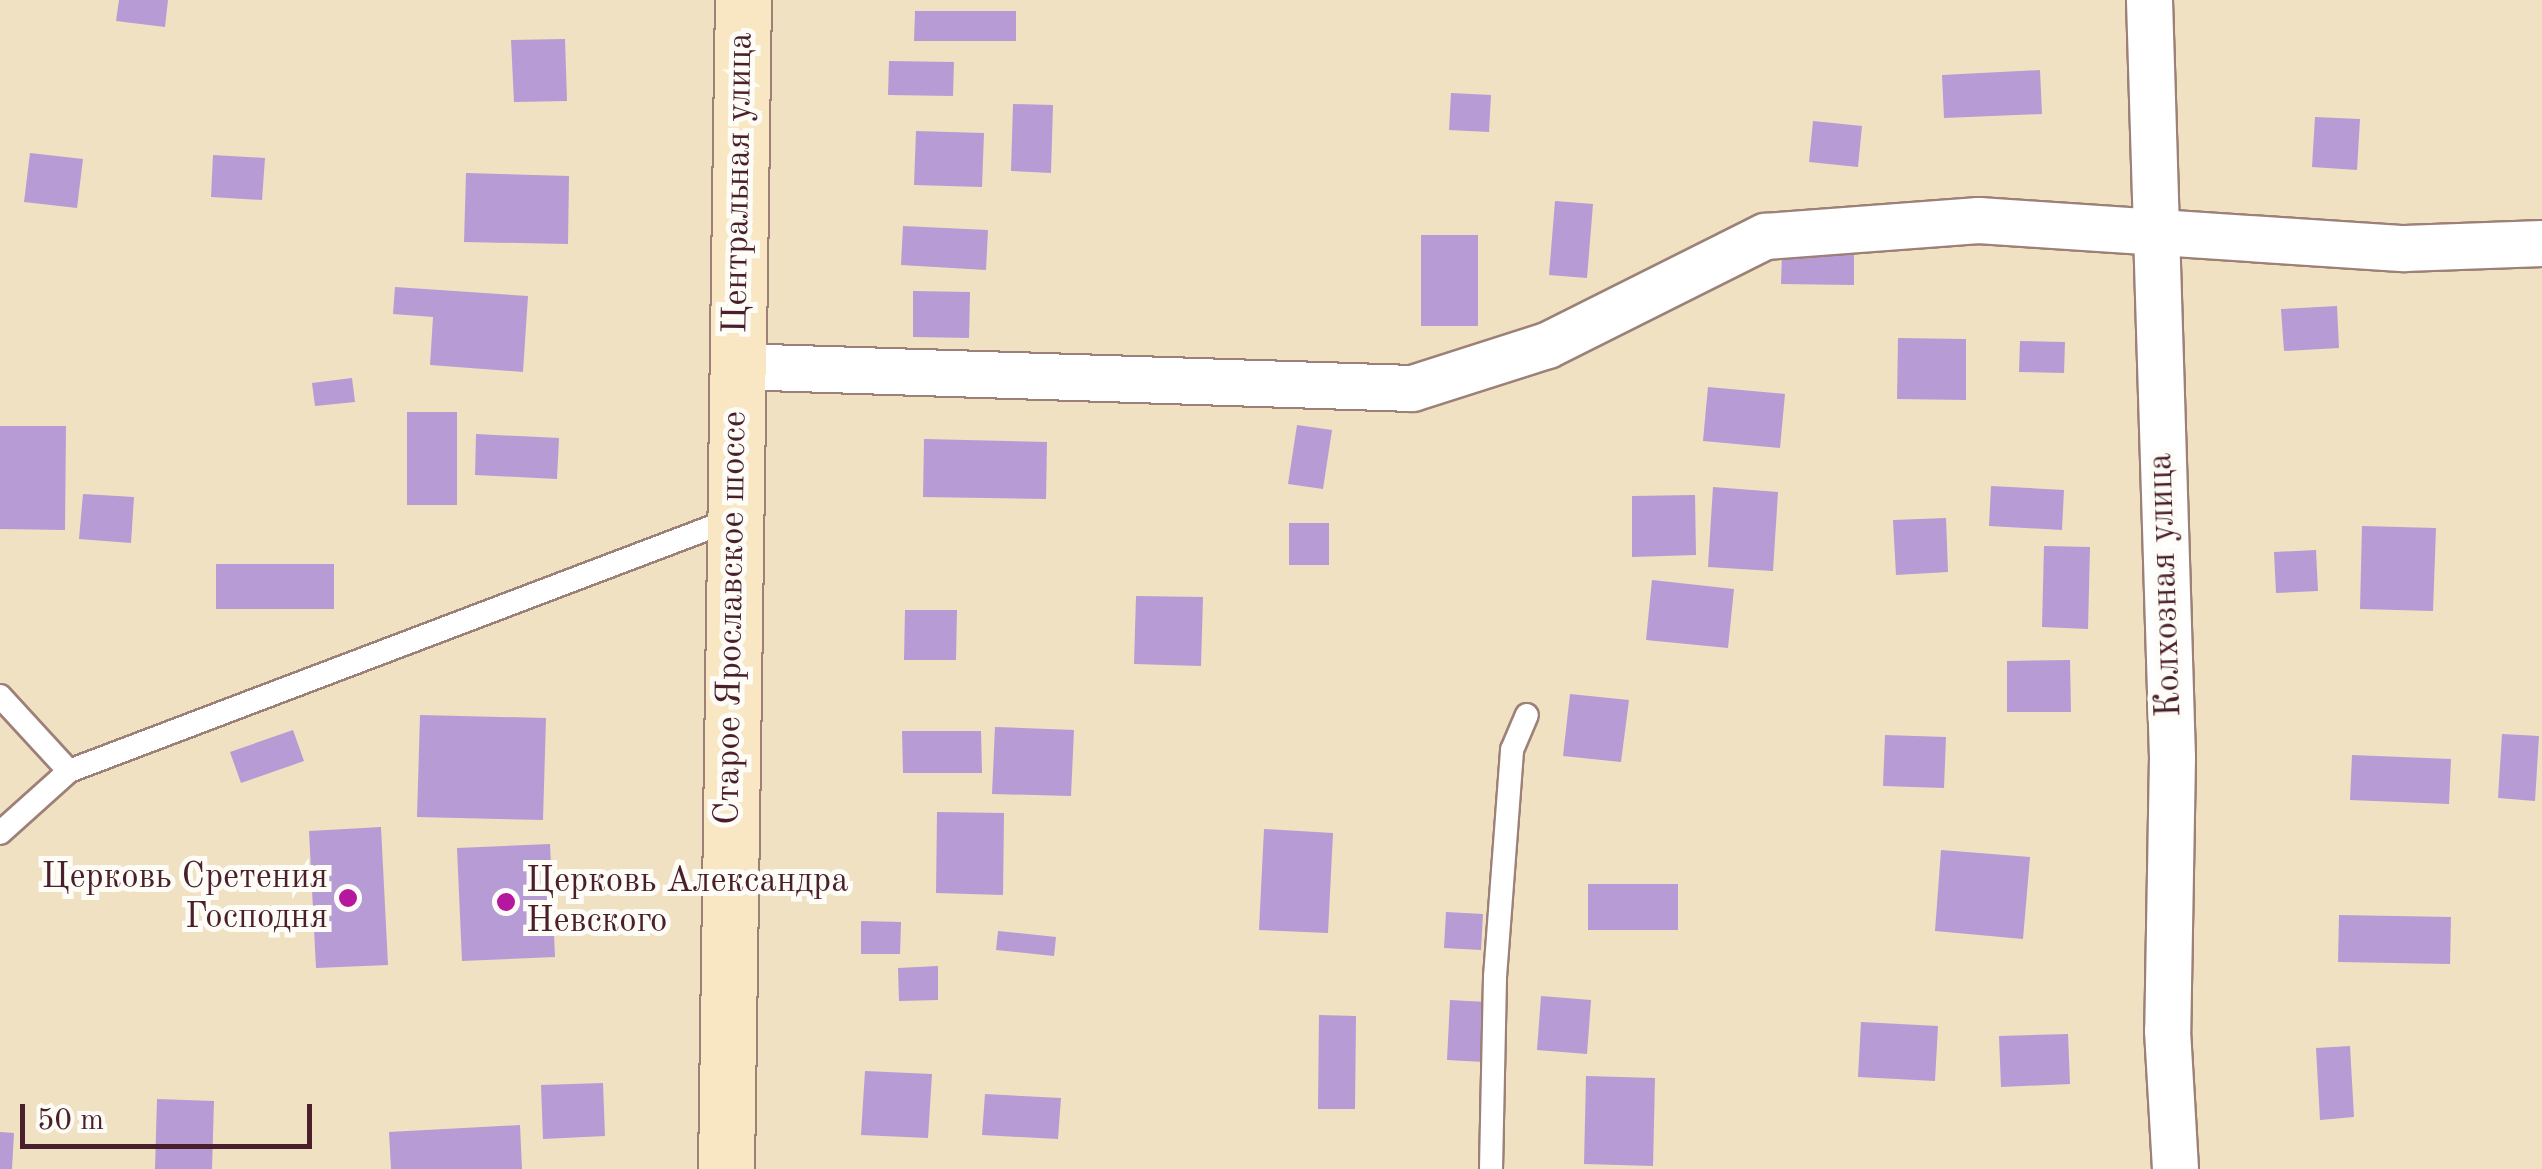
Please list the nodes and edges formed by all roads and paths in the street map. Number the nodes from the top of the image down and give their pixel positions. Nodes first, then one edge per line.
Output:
1 (743, 0) edge
2 (2149, 0) edge
3 (2153, 229) junction
4 (2542, 244) edge
5 (735, 366) junction
6 (733, 519) junction
7 (0, 696) edge
8 (1527, 715) dead end
9 (69, 770) junction
10 (0, 833) edge
11 (726, 1169) edge
12 (1490, 1169) edge
13 (2174, 1169) edge

1 - 5 main road, Центральная улица
2 - 3 street, Колхозная улица
3 - 4 street
3 - 5 street
3 - 13 street, Колхозная улица
5 - 6 main road, Старое Ярославское шоссе
6 - 9 lane
6 - 11 main road, Старое Ярославское шоссе
7 - 9 lane
8 - 12 lane
9 - 10 lane

